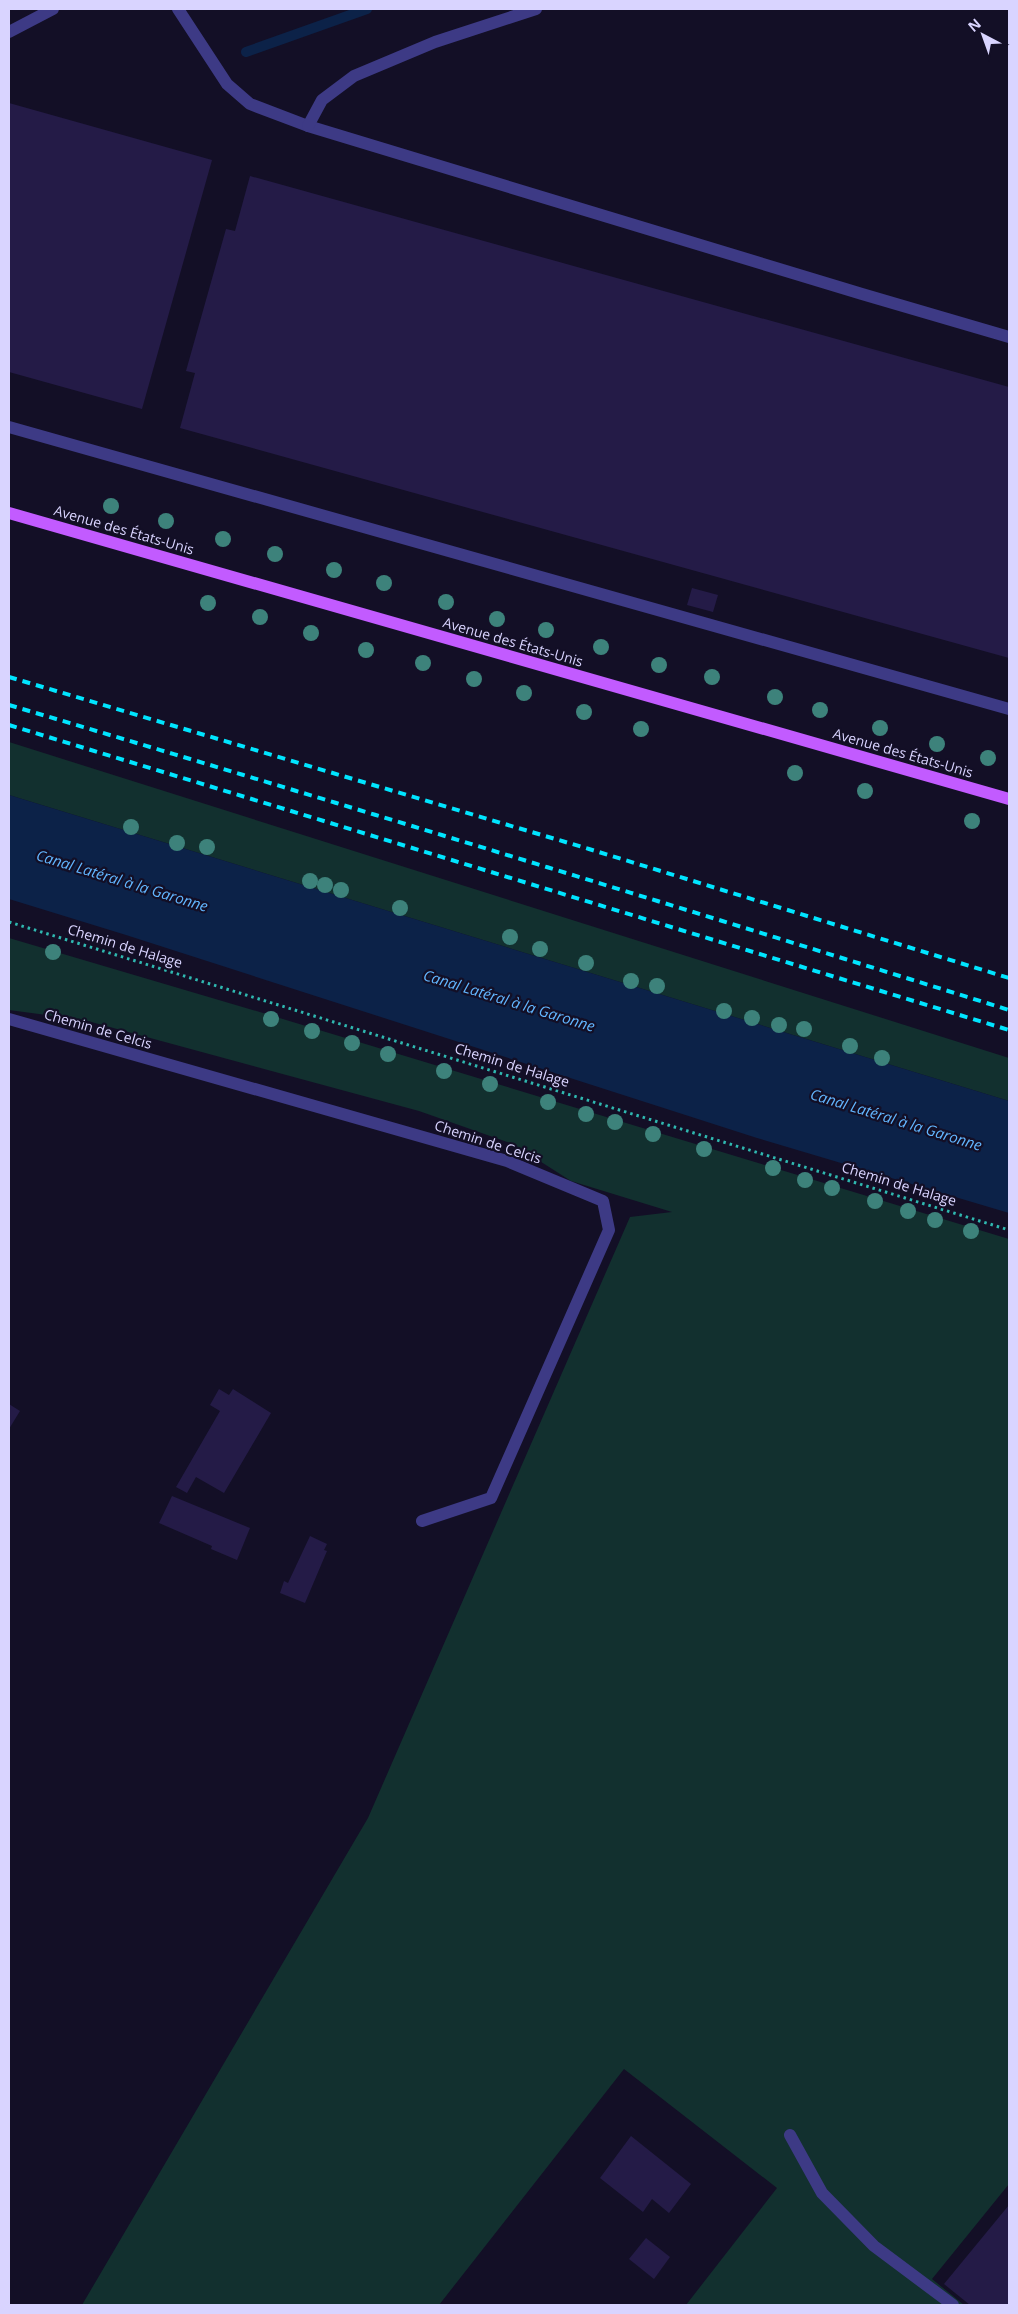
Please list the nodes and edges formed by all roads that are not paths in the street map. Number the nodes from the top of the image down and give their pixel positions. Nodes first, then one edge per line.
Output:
1 (53, 9) edge
2 (178, 9) edge
3 (536, 9) edge
4 (9, 32) edge
5 (308, 126) junction
6 (1008, 334) edge
7 (9, 427) edge
8 (9, 513) edge
9 (1009, 709) edge
10 (1009, 799) edge
11 (9, 1019) edge
12 (422, 1521) dead end
13 (790, 2135) dead end
14 (953, 2305) edge

1 - 4 street
2 - 5 street
3 - 5 street
5 - 6 street
7 - 9 street
8 - 10 main road, Avenue des États-Unis
11 - 12 street, Chemin de Celcis
13 - 14 street

